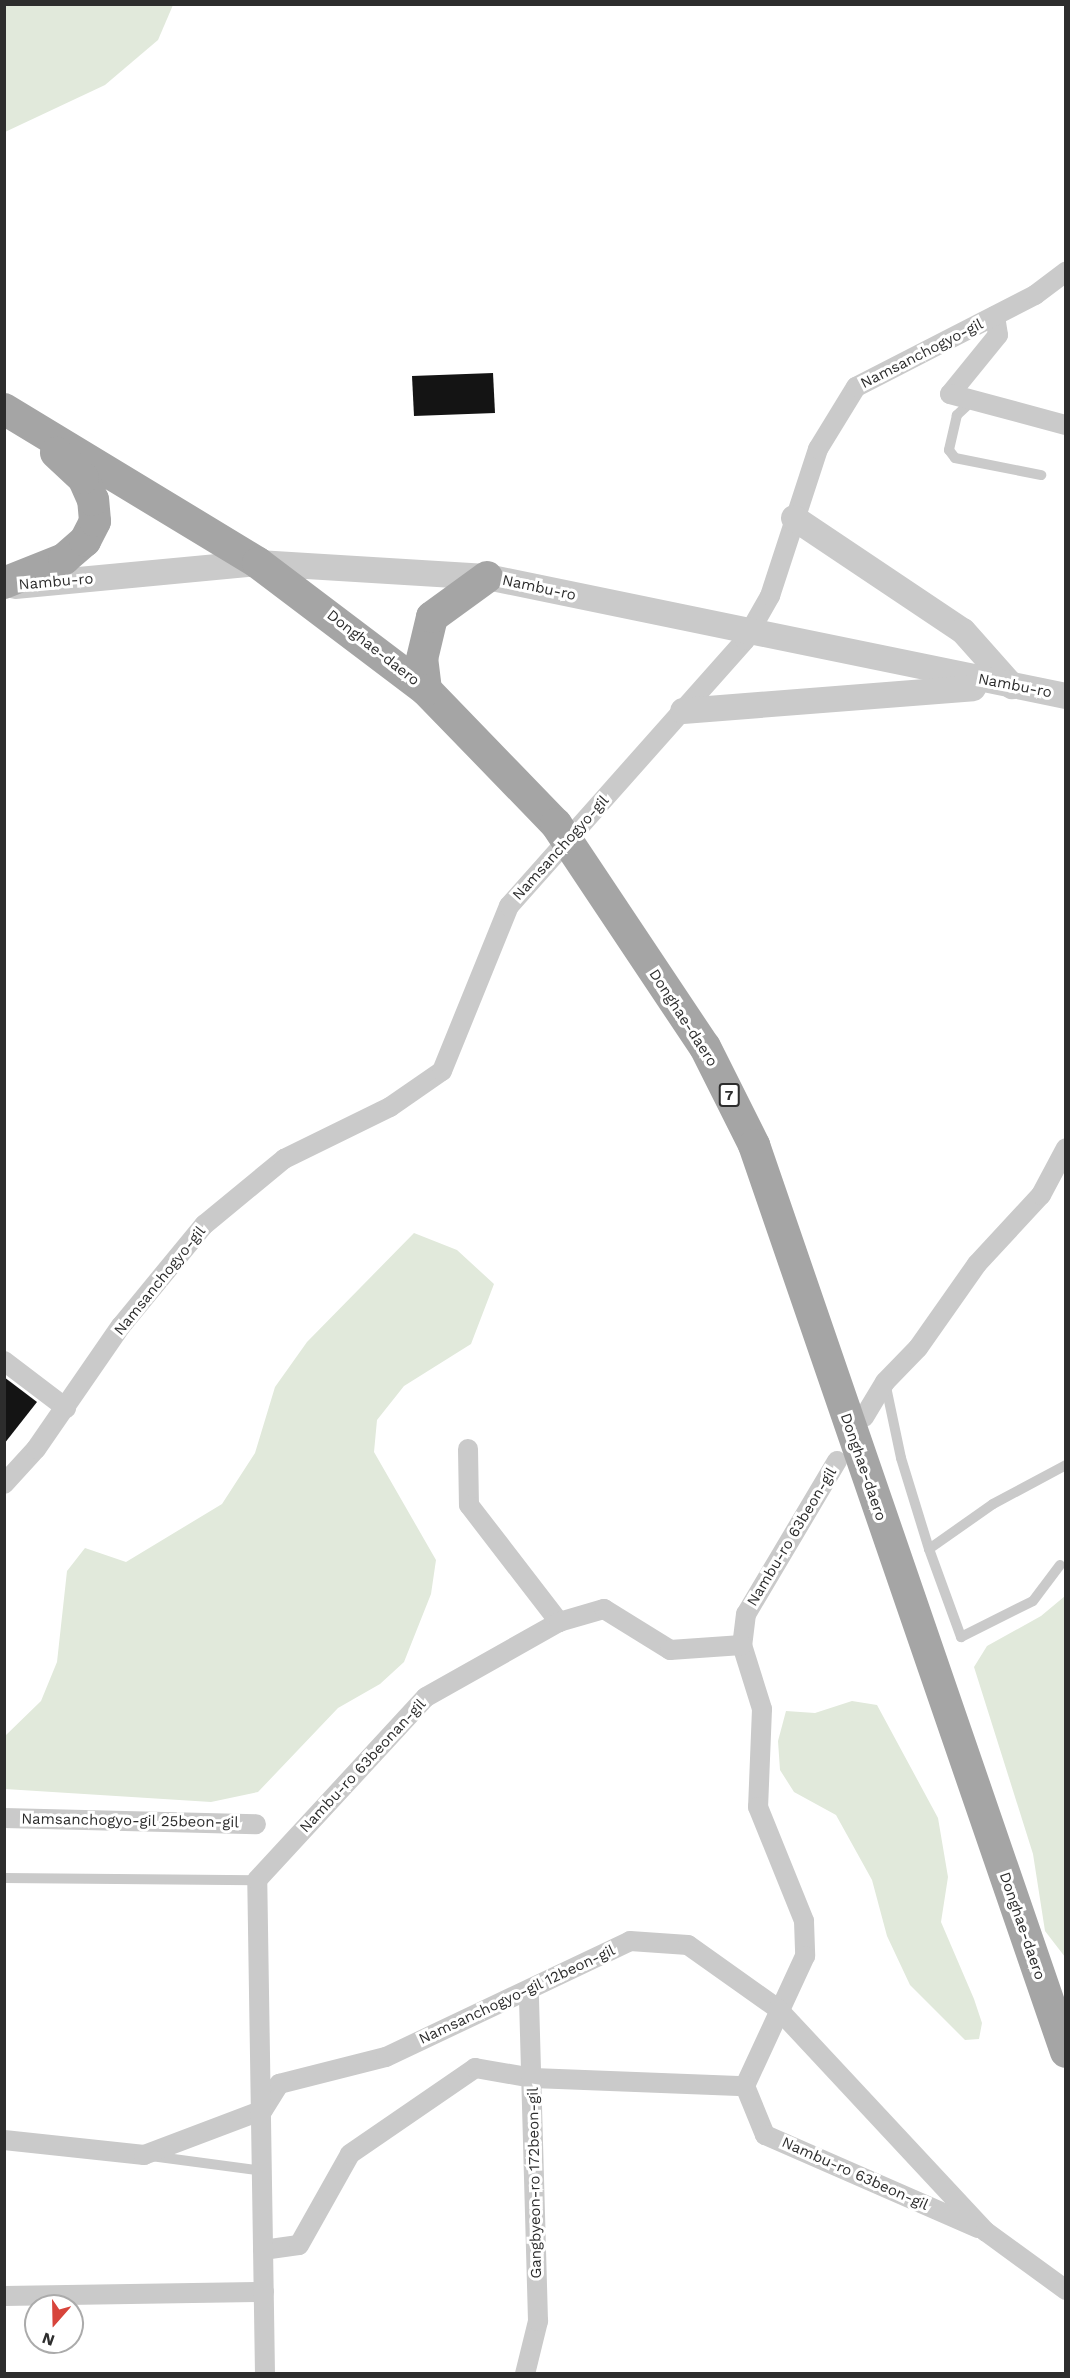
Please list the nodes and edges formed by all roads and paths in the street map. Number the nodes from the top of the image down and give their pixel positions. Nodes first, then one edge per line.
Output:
1 (1065, 272) edge
2 (995, 316) junction
3 (972, 401) junction
4 (9, 411) edge
5 (1065, 425) edge
6 (1041, 475) dead end
7 (794, 518) junction
8 (258, 563) junction
9 (487, 577) junction
10 (4, 585) edge
11 (1012, 686) junction
12 (426, 690) junction
13 (1065, 696) edge
14 (683, 711) junction
15 (1065, 1148) edge
16 (4, 1361) edge
17 (885, 1382) junction
18 (66, 1407) junction
19 (864, 1417) dead end
20 (468, 1449) dead end
21 (837, 1461) dead end
22 (1065, 1465) edge
23 (4, 1484) edge
24 (929, 1549) junction
25 (1060, 1565) dead end
26 (559, 1622) junction
27 (742, 1645) junction
28 (4, 1818) edge
29 (256, 1824) dead end
30 (4, 1878) edge
31 (257, 1880) junction
32 (530, 1992) junction
33 (778, 2009) junction
34 (1065, 2052) edge
35 (533, 2078) junction
36 (745, 2086) junction
37 (263, 2110) junction
38 (4, 2140) edge
39 (144, 2155) junction
40 (264, 2171) junction
41 (985, 2230) junction
42 (263, 2250) junction
43 (1065, 2289) edge
44 (264, 2292) junction
45 (4, 2296) edge
46 (265, 2373) edge
47 (525, 2373) edge

1 - 2 street, Namsanchogyo-gil
2 - 3 street
2 - 7 street, Namsanchogyo-gil
3 - 5 street
3 - 6 lane
4 - 8 main road, Donghae-daero / 7
4 - 10 main road
7 - 11 street
7 - 14 street, Namsanchogyo-gil
8 - 9 street, Nambu-ro
8 - 10 street, Nambu-ro
8 - 12 main road, Donghae-daero / 7
9 - 11 street, Nambu-ro
9 - 12 main road
11 - 13 street, Nambu-ro
11 - 14 street
12 - 34 main road, Donghae-daero / 7
14 - 18 street, Namsanchogyo-gil
15 - 17 street
16 - 18 street
17 - 19 street
17 - 24 lane
18 - 23 street, Namsanchogyo-gil
20 - 26 street
21 - 27 street, Nambu-ro 63beon-gil
22 - 24 lane
24 - 25 lane
26 - 27 street, Nambu-ro 63beonan-gil
26 - 31 street, Nambu-ro 63beonan-gil
27 - 33 street, Nambu-ro 63beon-gil
28 - 29 street, Namsanchogyo-gil 25beon-gil
30 - 31 lane
31 - 37 street
32 - 33 street, Namsanchogyo-gil 12beon-gil
32 - 35 street, Gangbyeon-ro 172beon-gil
32 - 37 street, Namsanchogyo-gil 12beon-gil
33 - 36 street, Nambu-ro 63beon-gil
33 - 41 street, Namsanchogyo-gil 12beon-gil
35 - 36 street
35 - 42 street
35 - 47 street, Gangbyeon-ro 172beon-gil
36 - 41 street, Nambu-ro 63beon-gil
37 - 39 street
37 - 40 street
38 - 39 street
39 - 40 lane
40 - 42 street
41 - 43 street, Namsanchogyo-gil 12beon-gil
42 - 44 street
44 - 45 street
44 - 46 street

